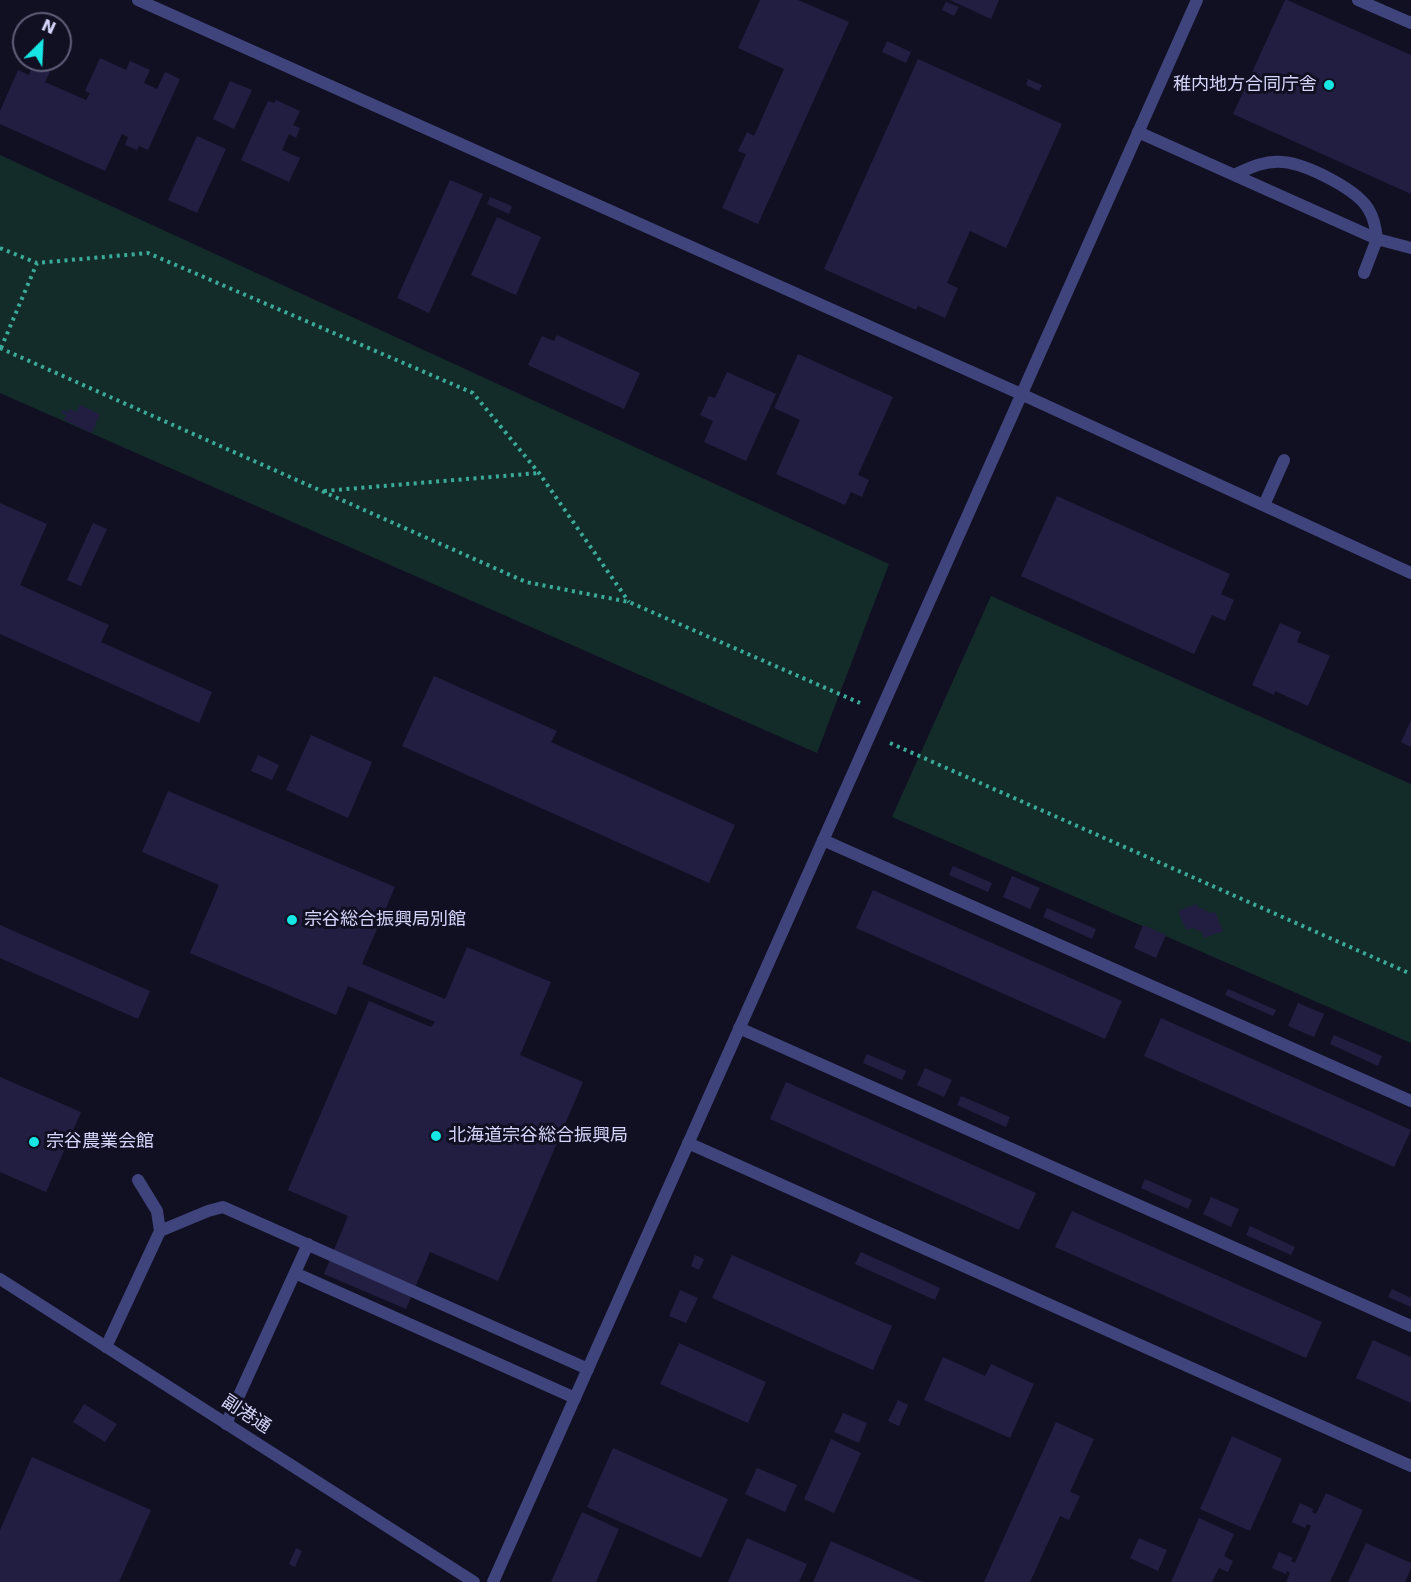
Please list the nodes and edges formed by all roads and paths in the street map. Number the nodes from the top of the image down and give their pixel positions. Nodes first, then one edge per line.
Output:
1 (138, 0) edge
2 (1197, 0) edge
3 (1358, 0) edge
4 (1411, 23) edge
5 (1138, 132) junction
6 (1234, 175) junction
7 (1377, 239) junction
8 (0, 248) edge
9 (1411, 248) edge
10 (37, 263) junction
11 (1364, 273) dead end
12 (1, 348) edge
13 (1021, 394) junction
14 (1284, 460) dead end
15 (539, 472) junction
16 (323, 492) junction
17 (1264, 505) junction
18 (1411, 573) edge
19 (628, 602) junction
20 (880, 712) junction
21 (870, 735) junction
22 (823, 840) junction
23 (1411, 974) edge
24 (739, 1028) junction
25 (1411, 1101) edge
26 (688, 1143) junction
27 (138, 1180) dead end
28 (160, 1231) junction
29 (308, 1244) junction
30 (295, 1273) junction
31 (0, 1279) edge
32 (1411, 1326) edge
33 (106, 1347) junction
34 (588, 1369) junction
35 (575, 1398) junction
36 (226, 1424) junction
37 (1411, 1467) edge
38 (474, 1582) edge
39 (493, 1582) edge

1 - 13 street
2 - 5 street
3 - 4 street
5 - 6 street
5 - 13 street
6 - 7 street
6 - 7 street
7 - 9 street
7 - 11 street
8 - 10 path
10 - 12 path
10 - 15 path
12 - 16 path
13 - 17 street
13 - 20 street
14 - 17 street
15 - 16 path
15 - 19 path
16 - 19 path
17 - 18 street
19 - 20 path
20 - 21 street
21 - 22 street
21 - 23 path
22 - 24 street
22 - 25 street
24 - 26 street
24 - 32 street
26 - 34 street
26 - 37 street
27 - 28 street
28 - 29 street
28 - 33 street
29 - 30 street
29 - 34 street
30 - 35 street
30 - 36 street
31 - 33 street, 副港通
33 - 36 street, 副港通
34 - 35 street
35 - 39 street
36 - 38 street, 副港通

